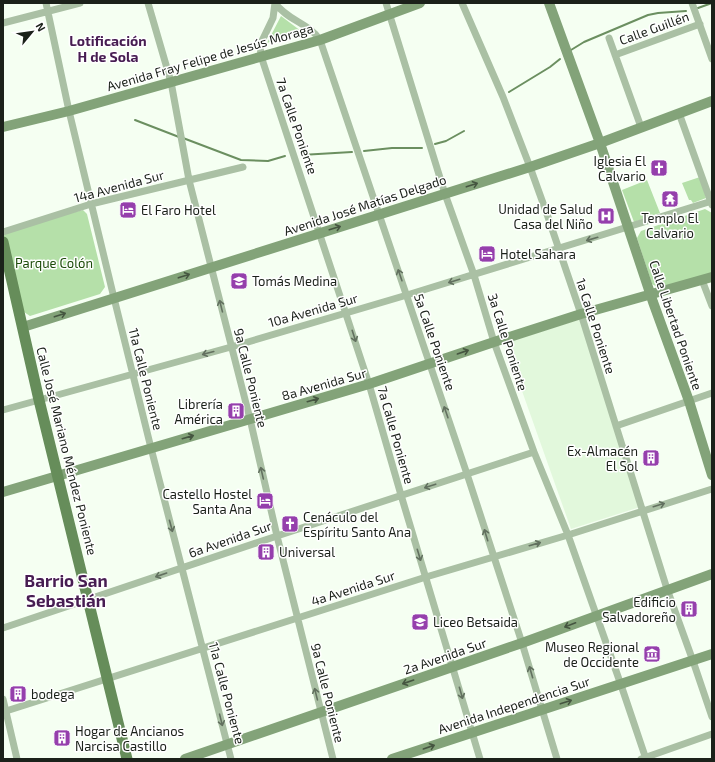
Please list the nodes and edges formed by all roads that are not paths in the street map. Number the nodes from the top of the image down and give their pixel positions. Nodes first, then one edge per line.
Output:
1 (80, 3) edge
2 (148, 3) edge
3 (275, 3) edge
4 (386, 3) edge
5 (420, 3) edge
6 (462, 3) edge
7 (549, 3) edge
8 (692, 3) edge
9 (47, 7) edge
10 (390, 15) junction
11 (3, 23) edge
12 (700, 24) junction
13 (609, 38) dead end
14 (320, 40) junction
15 (615, 55) junction
16 (261, 56) junction
17 (712, 58) edge
18 (170, 82) junction
19 (712, 101) edge
20 (69, 111) junction
21 (679, 113) junction
22 (3, 127) edge
23 (641, 127) junction
24 (600, 143) junction
25 (243, 167) dead end
26 (530, 167) junction
27 (189, 180) junction
28 (445, 194) junction
29 (712, 203) edge
30 (91, 204) junction
31 (380, 214) junction
32 (629, 228) junction
33 (3, 232) edge
34 (320, 233) junction
35 (3, 242) edge
36 (558, 249) junction
37 (211, 267) junction
38 (6, 274) edge
39 (474, 274) junction
40 (707, 279) edge
41 (651, 294) junction
42 (407, 295) junction
43 (114, 298) junction
44 (712, 306) edge
45 (347, 313) junction
46 (581, 314) junction
47 (23, 327) junction
48 (494, 342) junction
49 (231, 347) junction
50 (430, 364) junction
51 (133, 374) junction
52 (370, 384) junction
53 (712, 393) edge
54 (39, 400) junction
55 (689, 401) junction
56 (3, 410) edge
57 (250, 419) junction
58 (616, 426) junction
59 (151, 448) junction
60 (534, 452) junction
61 (467, 474) junction
62 (712, 475) edge
63 (58, 476) junction
64 (712, 489) edge
65 (3, 492) edge
66 (401, 495) junction
67 (641, 510) junction
68 (568, 535) junction
69 (277, 536) junction
70 (493, 557) junction
71 (182, 568) junction
72 (712, 574) edge
73 (426, 578) junction
74 (667, 589) junction
75 (88, 599) junction
76 (596, 616) junction
77 (297, 619) junction
78 (3, 628) edge
79 (522, 643) junction
80 (203, 648) junction
81 (712, 654) edge
82 (693, 661) junction
83 (453, 667) junction
84 (107, 679) junction
85 (621, 684) junction
86 (3, 699) edge
87 (541, 710) junction
88 (4, 712) edge
89 (320, 712) junction
90 (712, 718) edge
91 (472, 732) junction
92 (712, 734) edge
93 (227, 744) junction
94 (17, 759) edge
95 (127, 759) edge
96 (185, 759) edge
97 (231, 759) edge
98 (333, 759) edge
99 (392, 759) edge
100 (480, 759) edge
101 (557, 759) edge
102 (644, 759) edge

1 - 9 street
2 - 18 street, 9a Calle Poniente
3 - 14 street, 5a Calle Poniente
3 - 16 street, 5a Calle Poniente
4 - 10 street, 3a Calle Poniente
5 - 10 street, Avenida Fray Felipe de Jesús Moraga
6 - 26 street, 1a Calle Poniente
7 - 24 street, Calle Libertad Poniente
8 - 12 street
9 - 11 street
9 - 20 street, 11a Calle Poniente
10 - 14 street, Avenida Fray Felipe de Jesús Moraga
10 - 28 street, 3a Calle Poniente
12 - 15 street, Calle Guillén
12 - 17 street
13 - 15 street
14 - 16 street, Avenida Fray Felipe de Jesús Moraga
14 - 31 street, 5a Calle Poniente
15 - 23 street
16 - 18 street, Avenida Fray Felipe de Jesús Moraga
16 - 34 street, 7a Calle Poniente
18 - 20 street, Avenida Fray Felipe de Jesús Moraga
18 - 27 street, 9a Calle Poniente
19 - 21 street, Avenida José Matías Delgado
20 - 22 street, Avenida Fray Felipe de Jesús Moraga
20 - 30 street, 11a Calle Poniente
21 - 23 street, Avenida José Matías Delgado
21 - 29 street
23 - 24 street, Avenida José Matías Delgado
24 - 26 street, Avenida José Matías Delgado
24 - 32 street, Calle Libertad Poniente
25 - 27 street, 14a Avenida Sur
28 -> 26 street, Avenida José Matías Delgado
26 - 36 street, 1a Calle Poniente
27 - 30 street, 14a Avenida Sur
27 - 37 street, 9a Calle Poniente
28 - 31 street, Avenida José Matías Delgado
28 - 39 street, 3a Calle Poniente
29 - 32 street, 10a Avenida Sur
30 - 33 street, 14a Avenida Sur
30 - 43 street, 11a Calle Poniente
34 -> 31 street, Avenida José Matías Delgado
42 -> 31 street, 5a Calle Poniente
32 -> 36 street, 10a Avenida Sur
32 - 41 street, Calle Libertad Poniente
34 - 37 street, Avenida José Matías Delgado
34 - 45 street, 7a Calle Poniente
35 - 38 main road, Calle José Mariano Méndez Poniente
36 - 39 street, 10a Avenida Sur
36 - 46 street, 1a Calle Poniente
43 -> 37 street, Avenida José Matías Delgado
49 -> 37 street, 9a Calle Poniente
38 - 47 main road, Calle José Mariano Méndez Poniente
39 -> 42 street, 10a Avenida Sur
39 - 48 street, 3a Calle Poniente
40 - 41 street, 8a Avenida Sur
40 - 44 street
41 - 46 street, 8a Avenida Sur
41 - 55 street, Calle Libertad Poniente
42 - 45 street, 10a Avenida Sur
42 - 50 street, 5a Calle Poniente
47 -> 43 street, Avenida José Matías Delgado
43 - 51 street, 11a Calle Poniente
45 - 49 street, 10a Avenida Sur
45 -> 52 street, 7a Calle Poniente
46 - 48 street, 8a Avenida Sur
46 - 58 street, 1a Calle Poniente
47 - 54 main road, Calle José Mariano Méndez Poniente
50 -> 48 street, 8a Avenida Sur
48 - 60 street, 3a Calle Poniente
49 -> 51 street, 10a Avenida Sur
49 - 57 street, 9a Calle Poniente
50 - 52 street, 8a Avenida Sur
61 -> 50 street, 5a Calle Poniente
51 - 54 street, 10a Avenida Sur
51 - 59 street, 11a Calle Poniente
57 -> 52 street, 8a Avenida Sur
52 - 66 street, 7a Calle Poniente
53 - 55 street
54 - 56 street, 10a Avenida Sur
54 - 63 main road, Calle José Mariano Méndez Poniente
55 - 58 street
55 - 62 street, Calle Libertad Poniente
59 -> 57 street, 8a Avenida Sur
69 -> 57 street, 9a Calle Poniente
58 - 67 street, 1a Calle Poniente
59 - 63 street, 8a Avenida Sur
59 -> 71 street, 11a Calle Poniente
60 - 61 street, 6a Avenida Sur
60 - 68 street, 3a Calle Poniente
61 -> 66 street, 6a Avenida Sur
70 -> 61 street, 5a Calle Poniente
63 - 65 street, 8a Avenida Sur
63 - 75 main road, Calle José Mariano Méndez Poniente
67 -> 64 street, 4a Avenida Sur
66 - 69 street, 6a Avenida Sur
66 -> 73 street, 7a Calle Poniente
67 - 68 street, 4a Avenida Sur
67 - 74 street, 1a Calle Poniente
70 -> 68 street, 4a Avenida Sur
68 - 76 street, 3a Calle Poniente
69 - 71 street, 6a Avenida Sur
69 - 77 street, 9a Calle Poniente
70 - 73 street, 4a Avenida Sur
70 - 79 street, 5a Calle Poniente
71 -> 75 street, 6a Avenida Sur
71 - 80 street, 11a Calle Poniente
72 - 74 street, 2a Avenida Sur
73 - 77 street, 4a Avenida Sur
73 - 83 street, 7a Calle Poniente
74 - 76 street, 2a Avenida Sur
74 - 82 street, 1a Calle Poniente
75 - 78 street, 6a Avenida Sur
75 - 84 main road, Calle José Mariano Méndez Poniente
76 -> 79 street, 2a Avenida Sur
76 - 85 street, 3a Calle Poniente
77 - 80 street, 4a Avenida Sur
89 -> 77 street, 9a Calle Poniente
79 - 83 street, 2a Avenida Sur
87 -> 79 street, 5a Calle Poniente
80 - 84 street, 4a Avenida Sur
80 -> 93 street, 11a Calle Poniente
81 - 82 street, Avenida Independencia Sur
82 - 85 street, Avenida Independencia Sur
82 - 90 street, 1a Calle Poniente
83 -> 89 street, 2a Avenida Sur
83 -> 91 street, 7a Calle Poniente
84 - 88 street, 4a Avenida Sur
84 - 95 main road, Calle José Mariano Méndez Poniente
87 -> 85 street, Avenida Independencia Sur
85 - 102 street, 3a Calle Poniente
86 - 88 street
87 - 91 street, Avenida Independencia Sur
87 - 101 street, 5a Calle Poniente
88 - 94 street
89 - 93 street, 2a Avenida Sur
89 - 98 street, 9a Calle Poniente
99 -> 91 street, Avenida Independencia Sur
91 - 100 street, 7a Calle Poniente
92 - 102 street
93 - 96 street, 2a Avenida Sur
93 - 97 street, 11a Calle Poniente

